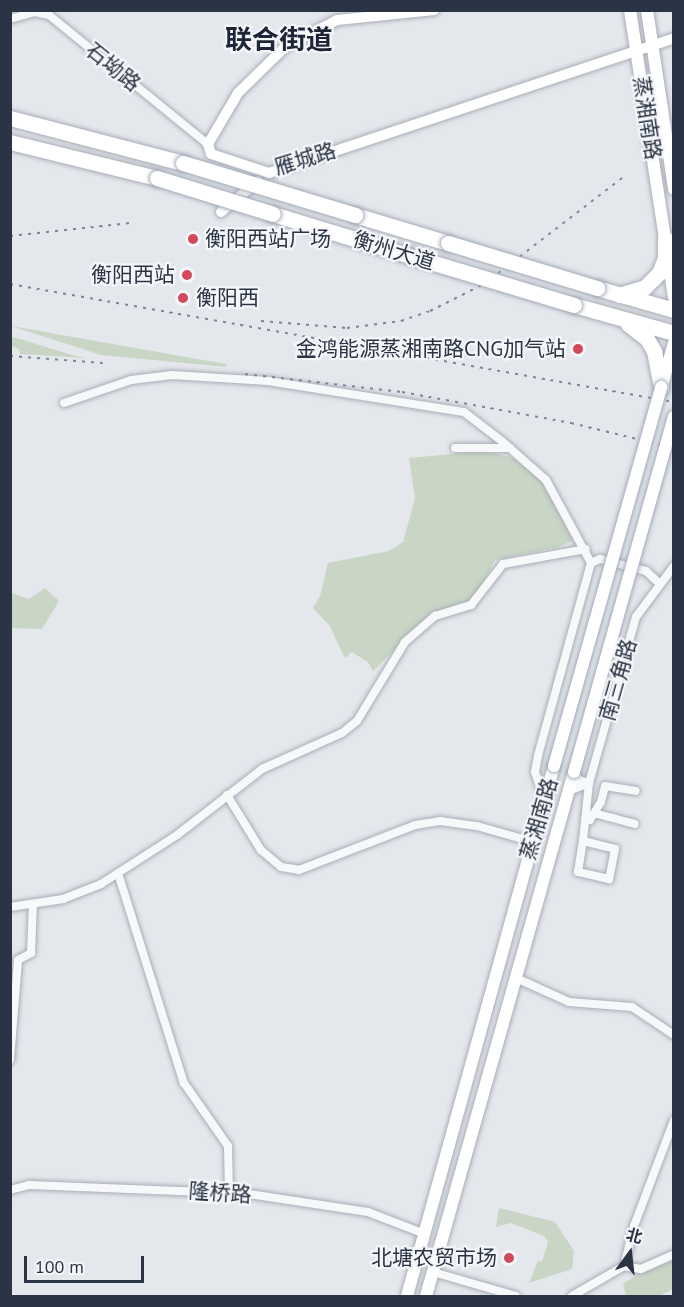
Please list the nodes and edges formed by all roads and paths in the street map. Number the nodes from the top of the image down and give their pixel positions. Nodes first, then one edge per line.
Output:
1 (434, 10) edge
2 (630, 10) edge
3 (647, 10) edge
4 (10, 19) edge
5 (674, 36) edge
6 (653, 43) junction
7 (636, 49) junction
8 (10, 118) edge
9 (43, 124) junction
10 (10, 142) edge
11 (208, 144) junction
12 (38, 147) junction
13 (267, 171) junction
14 (674, 189) edge
15 (221, 212) dead end
16 (665, 238) junction
17 (619, 295) junction
18 (674, 298) edge
19 (674, 310) edge
20 (615, 317) junction
21 (674, 333) edge
22 (674, 343) edge
23 (661, 387) junction
24 (64, 403) dead end
25 (674, 417) edge
26 (456, 448) dead end
27 (510, 448) junction
28 (586, 549) junction
29 (591, 563) junction
30 (674, 566) edge
31 (659, 583) junction
32 (554, 766) junction
33 (535, 772) junction
34 (574, 772) junction
35 (589, 783) junction
36 (569, 791) junction
37 (636, 791) dead end
38 (227, 795) junction
39 (545, 800) junction
40 (594, 813) junction
41 (585, 821) junction
42 (635, 824) dead end
43 (583, 841) junction
44 (533, 842) junction
45 (118, 873) junction
46 (33, 904) junction
47 (10, 907) edge
48 (516, 978) junction
49 (674, 1035) edge
50 (10, 1060) edge
51 (674, 1120) edge
52 (10, 1190) edge
53 (229, 1193) junction
54 (425, 1234) junction
55 (674, 1254) edge
56 (624, 1266) junction
57 (433, 1272) junction
58 (407, 1296) edge
59 (426, 1296) edge
60 (516, 1296) edge
61 (572, 1296) edge

1 - 11 street
2 - 7 main road, 蒸湘南路
3 - 6 main road, 蒸湘南路
4 - 11 street, 石坳路
5 - 6 street, 雁城路
6 - 7 street, 雁城路
6 - 14 main road, 蒸湘南路
7 - 13 street, 雁城路
7 - 16 main road, 蒸湘南路
8 - 9 highway, 衡州大道
9 - 12 highway
9 - 17 highway, 衡州大道, bridge
10 - 12 highway, 衡州大道
11 - 13 street, 雁城路
12 - 20 highway, 衡州大道, bridge
13 - 15 street
16 - 17 highway
16 - 18 main road, 蒸湘南路
17 - 19 highway, 衡州大道
20 - 21 highway, 衡州大道
20 - 23 highway
22 - 23 main road, 蒸湘南路
23 - 32 main road, 蒸湘南路, bridge
24 - 27 street
25 - 34 main road, 蒸湘南路, bridge
26 - 27 street
27 - 28 street
28 - 29 street
28 - 38 street
29 - 31 street
29 - 33 street
30 - 31 street, 南三角路
31 - 35 street, 南三角路
32 - 33 street
32 - 39 main road, 蒸湘南路
33 - 39 street
34 - 35 street
34 - 36 main road, 蒸湘南路
35 - 36 street
35 - 41 street, 南三角路
36 - 48 main road, 蒸湘南路
37 - 40 street
38 - 44 street
38 - 45 street
39 - 44 main road, 蒸湘南路
40 - 41 street
40 - 42 street
41 - 43 street, 南三角路
43 - 43 street, 南三角路
44 - 54 main road, 蒸湘南路
45 - 46 street
45 - 53 street
46 - 47 street
46 - 50 street
48 - 49 street
48 - 57 main road, 蒸湘南路
51 - 56 street
52 - 53 street, 隆桥路
53 - 54 street, 隆桥路
54 - 58 main road, 蒸湘南路
55 - 56 street
56 - 61 street
57 - 59 main road, 蒸湘南路
57 - 60 street

